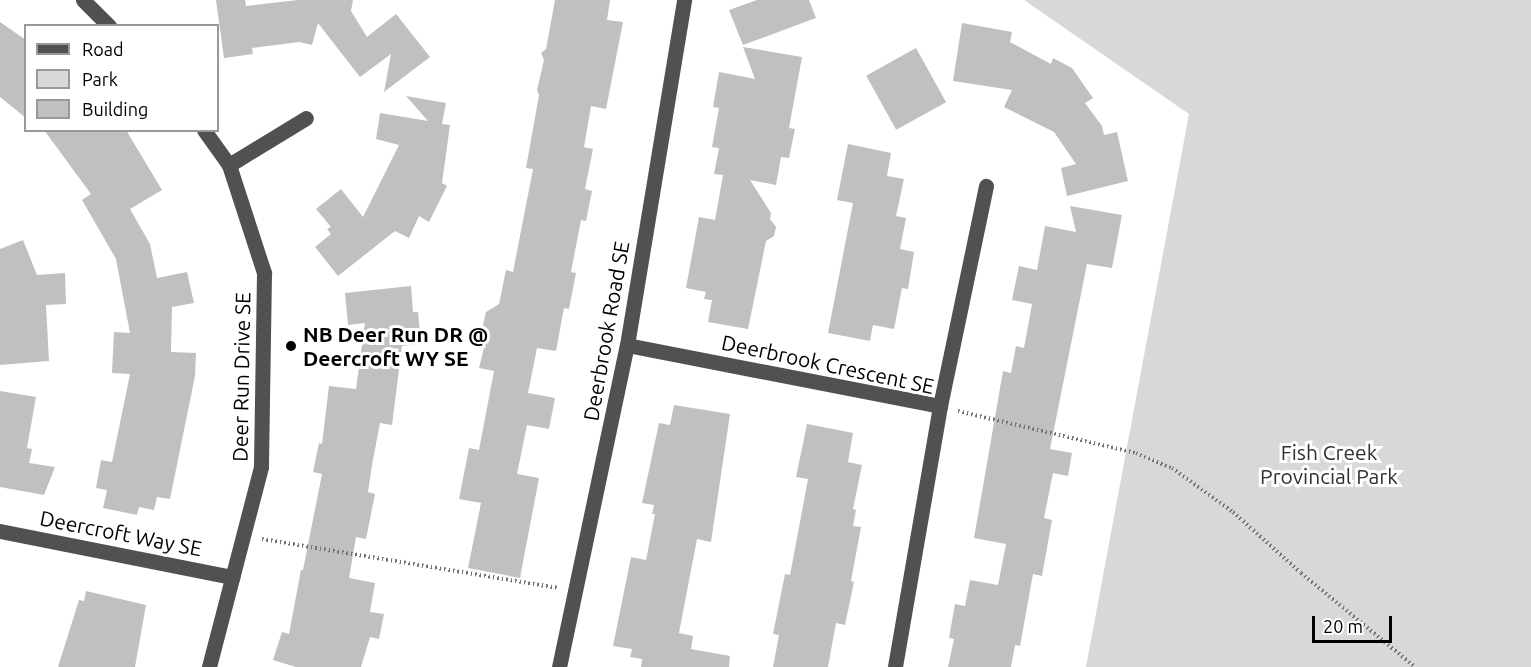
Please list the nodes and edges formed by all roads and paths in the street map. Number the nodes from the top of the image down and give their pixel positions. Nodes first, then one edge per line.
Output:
1 (83, 0) edge
2 (684, 0) edge
3 (107, 24) edge
4 (306, 118) dead end
5 (205, 132) edge
6 (229, 165) junction
7 (986, 186) dead end
8 (627, 345) junction
9 (940, 406) junction
10 (0, 531) edge
11 (244, 537) junction
12 (233, 577) junction
13 (575, 592) junction
14 (209, 667) edge
15 (559, 667) edge
16 (895, 667) edge
17 (1415, 667) edge

1 - 3 street
2 - 8 street, Deerbrook Road SE
4 - 6 street
5 - 6 street, Deer Run Drive SE
6 - 11 street, Deer Run Drive SE
7 - 9 street
8 - 9 street, Deerbrook Crescent SE
8 - 13 street, Deerbrook Road SE
9 - 16 street, Deerbrook Crescent SE
9 - 17 path
10 - 12 street, Deercroft Way SE
11 - 12 street, Deer Run Drive SE
11 - 13 path
12 - 14 street, Deer Run Drive SE
13 - 15 street, Deerbrook Road SE

